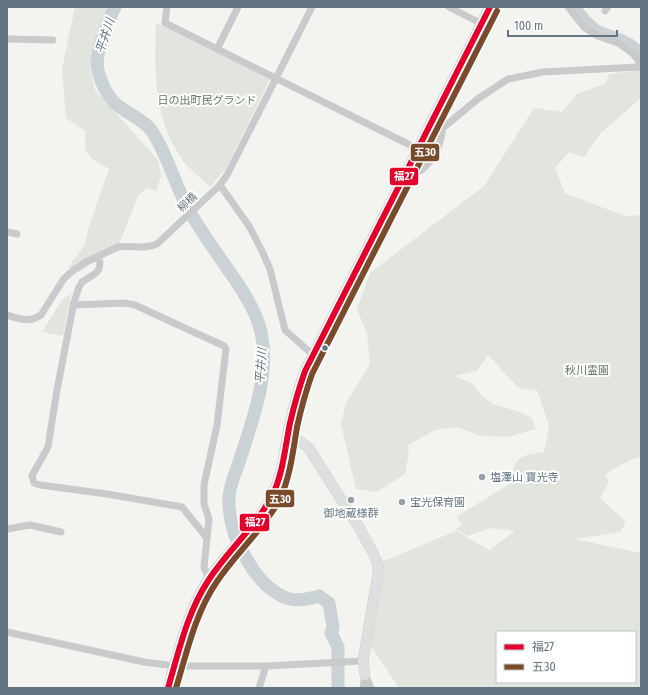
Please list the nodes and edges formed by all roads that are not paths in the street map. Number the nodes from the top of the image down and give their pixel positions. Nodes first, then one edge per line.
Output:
1 (166, 7) edge
2 (238, 7) edge
3 (312, 7) edge
4 (449, 7) edge
5 (490, 7) edge
6 (568, 7) edge
7 (482, 24) junction
8 (7, 39) edge
9 (53, 40) dead end
10 (217, 49) junction
11 (640, 63) edge
12 (276, 78) junction
13 (432, 121) junction
14 (443, 126) junction
15 (418, 149) junction
16 (409, 167) junction
17 (217, 188) junction
18 (7, 232) edge
19 (18, 234) dead end
20 (99, 256) junction
21 (73, 305) junction
22 (7, 315) edge
23 (313, 355) junction
24 (287, 439) junction
25 (7, 529) edge
26 (61, 532) dead end
27 (207, 538) junction
28 (209, 578) junction
29 (7, 632) edge
30 (364, 661) junction
31 (175, 666) junction
32 (266, 666) junction
33 (365, 675) junction
34 (168, 688) edge
35 (259, 688) edge
36 (363, 688) edge
37 (371, 688) edge

1 - 10 street
2 - 10 street
3 - 12 street, 柳橋
4 - 7 street
5 - 7 main road
6 - 11 street
7 - 13 main road
8 - 9 street
10 - 12 street
11 - 14 street
12 - 15 street
12 - 17 street, 柳橋
13 - 14 street
13 - 15 main road
14 - 16 street
15 - 16 main road
16 - 23 main road
17 - 20 street, 柳橋
17 - 23 street
18 - 19 street
20 - 21 street
20 - 22 street, 柳橋
21 - 27 street
21 - 27 street
23 - 24 main road
24 - 28 main road
24 - 30 main road
25 - 26 street
27 - 28 street
28 - 31 main road
29 - 31 street
30 - 32 street
30 - 33 main road
31 - 32 street
31 - 34 main road
32 - 35 street
33 - 36 street
33 - 37 street

